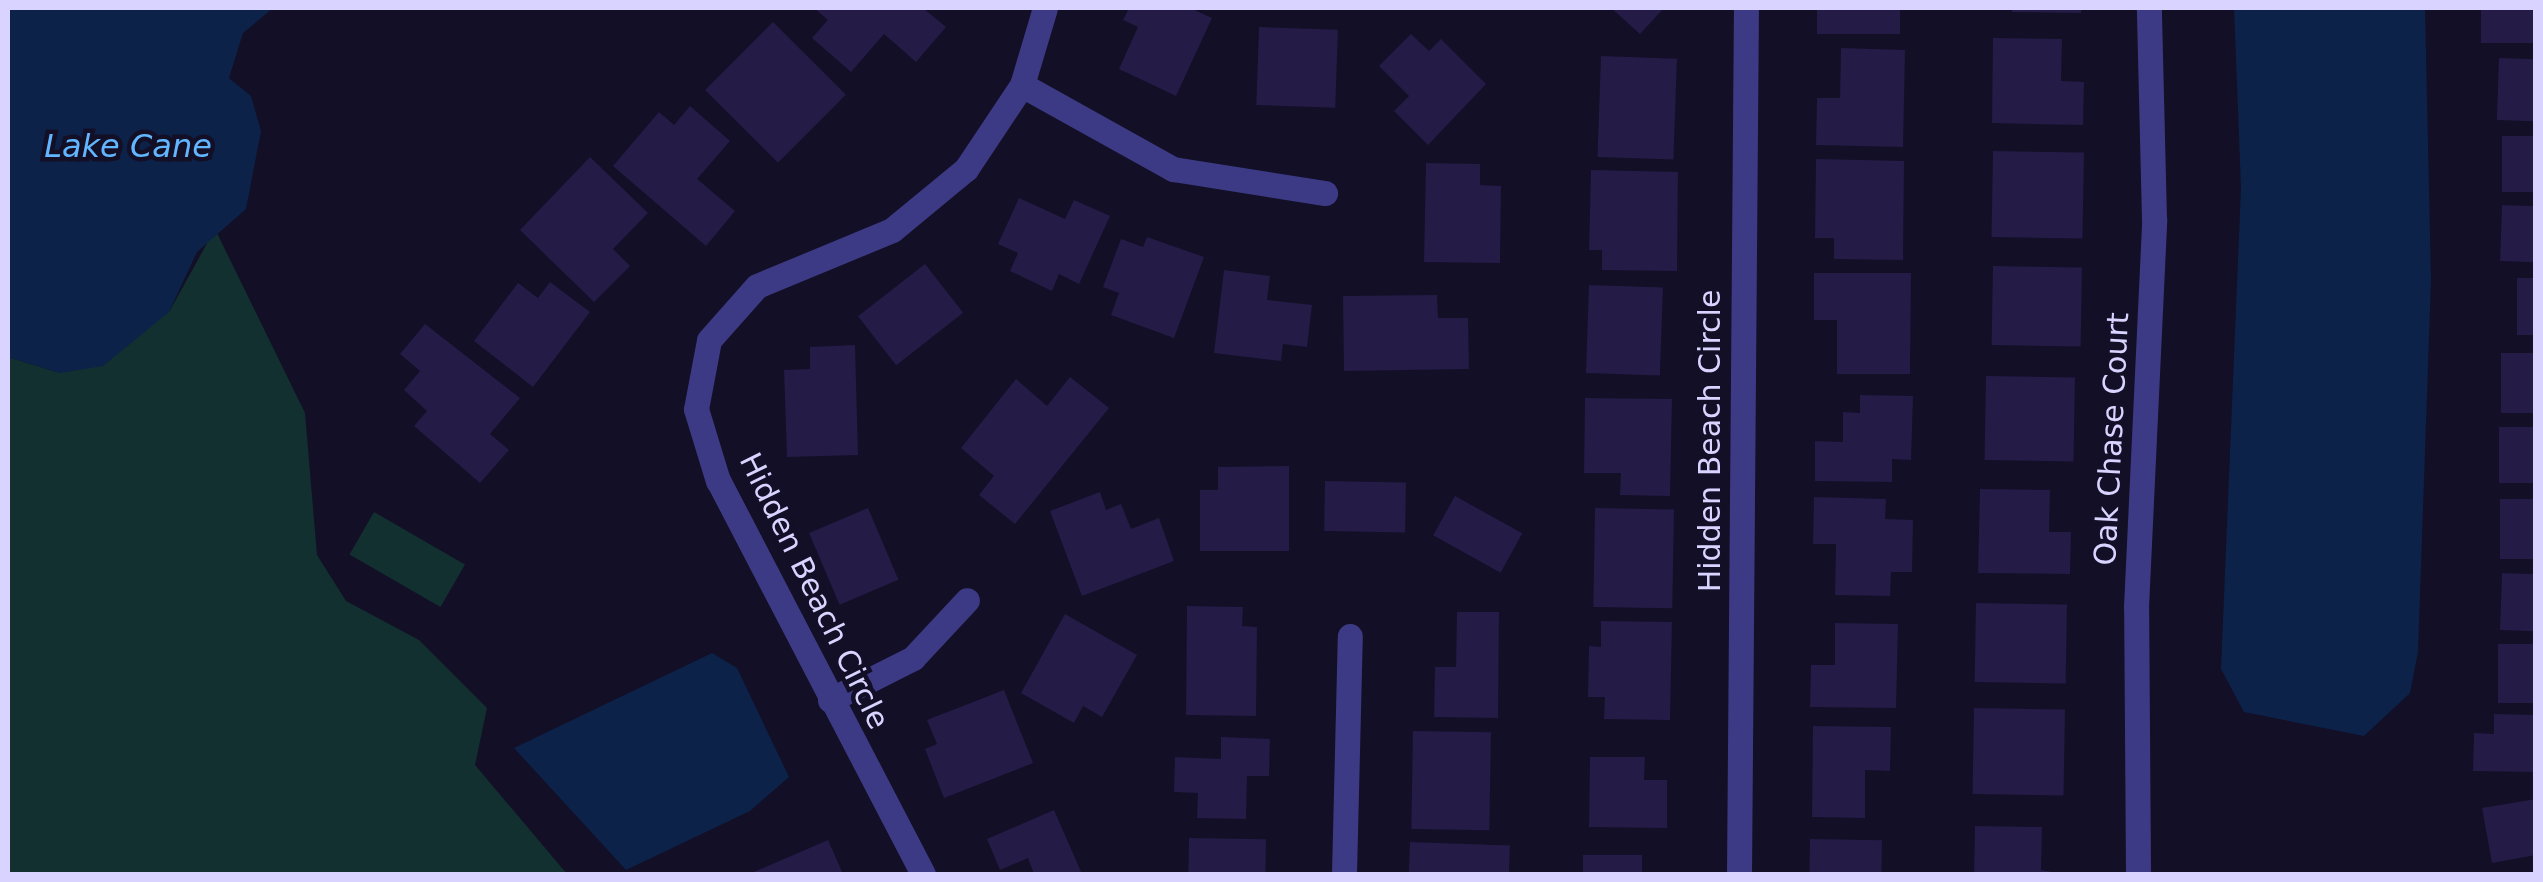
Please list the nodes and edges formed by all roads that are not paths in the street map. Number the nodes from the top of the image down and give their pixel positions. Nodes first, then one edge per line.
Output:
1 (1045, 8) edge
2 (1746, 8) edge
3 (2149, 8) edge
4 (1022, 85) junction
5 (1325, 194) dead end
6 (966, 600) dead end
7 (1350, 636) dead end
8 (830, 700) junction
9 (923, 874) edge
10 (1344, 874) edge
11 (1739, 874) edge
12 (2138, 874) edge

1 - 4 street, Hidden Beach Circle
2 - 11 street, Hidden Beach Circle
3 - 12 street, Oak Chase Court
4 - 5 street
4 - 8 street, Hidden Beach Circle
6 - 8 street
7 - 10 street
8 - 9 street, Hidden Beach Circle

